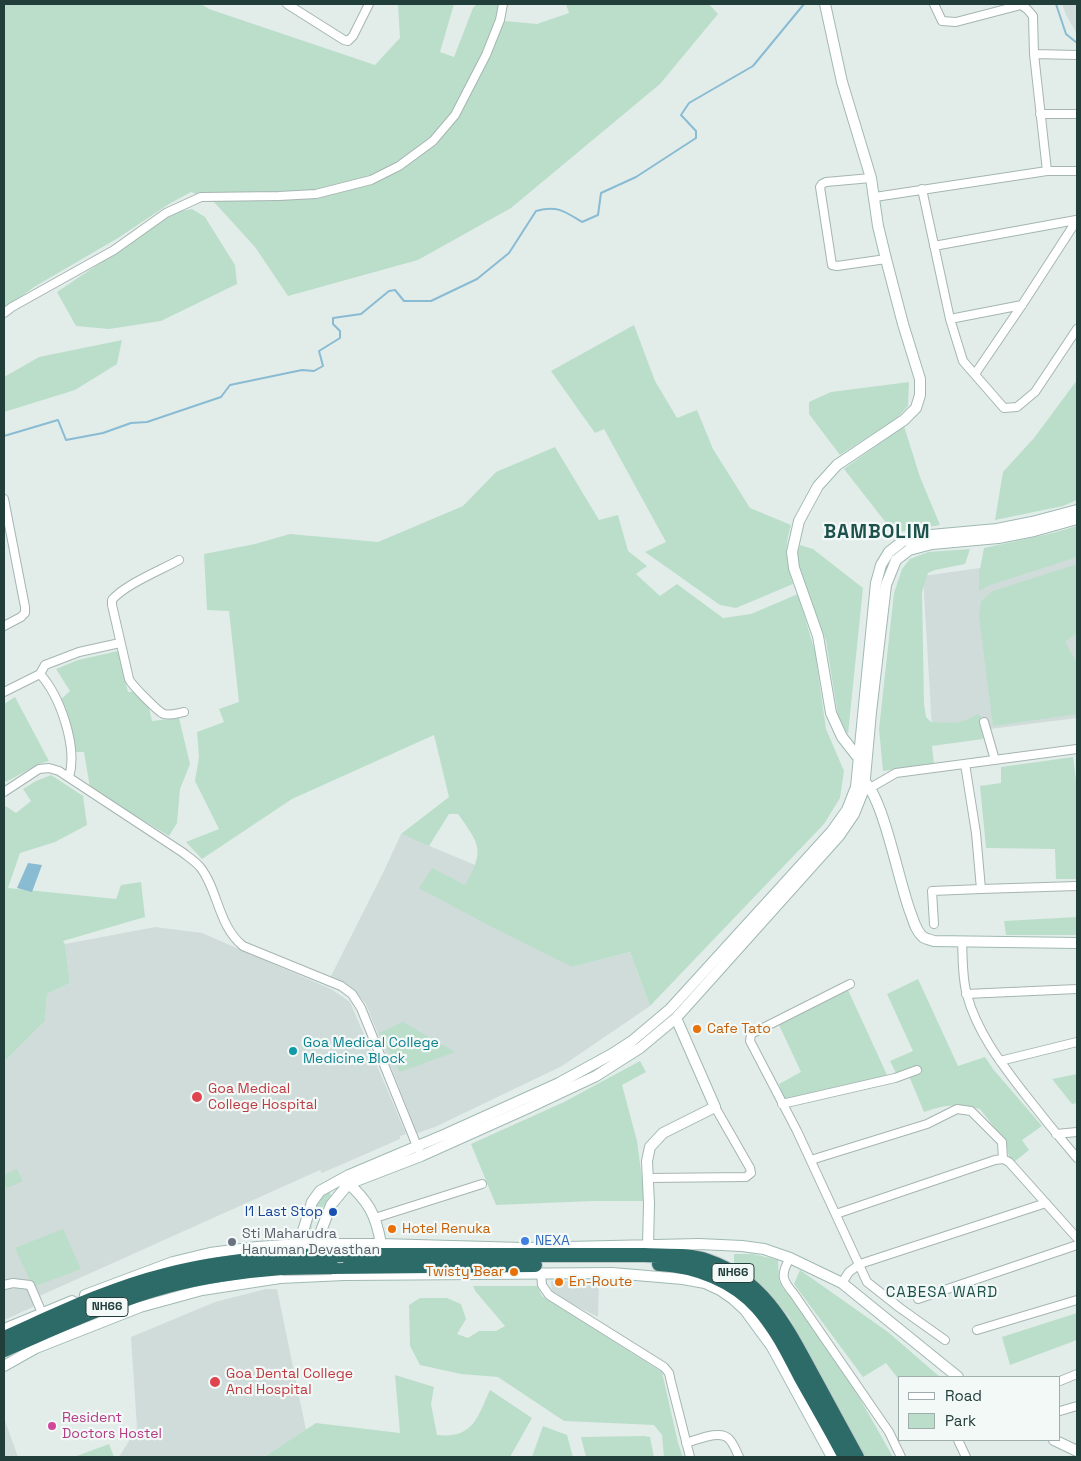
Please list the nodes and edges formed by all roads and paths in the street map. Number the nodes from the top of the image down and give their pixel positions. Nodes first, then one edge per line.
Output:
1 (287, 4) edge
2 (369, 4) edge
3 (503, 4) edge
4 (825, 4) edge
5 (934, 4) edge
6 (1034, 54) junction
7 (1077, 55) edge
8 (1040, 114) junction
9 (1077, 114) edge
10 (1047, 171) junction
11 (1077, 172) edge
12 (871, 178) junction
13 (922, 189) junction
14 (874, 197) junction
15 (1077, 220) edge
16 (934, 246) junction
17 (886, 259) junction
18 (1022, 305) junction
19 (4, 313) edge
20 (950, 319) junction
21 (1077, 329) edge
22 (975, 374) junction
23 (4, 499) edge
24 (1077, 510) edge
25 (1077, 518) edge
26 (179, 560) dead end
27 (4, 626) edge
28 (120, 642) junction
29 (40, 674) junction
30 (4, 692) edge
31 (184, 712) dead end
32 (984, 722) dead end
33 (1077, 749) edge
34 (994, 760) junction
35 (863, 763) junction
36 (965, 764) junction
37 (69, 777) junction
38 (864, 782) junction
39 (4, 792) edge
40 (1077, 886) edge
41 (981, 889) junction
42 (934, 924) dead end
43 (962, 942) junction
44 (1077, 943) edge
45 (850, 984) dead end
46 (1077, 989) edge
47 (966, 994) junction
48 (676, 1018) junction
49 (1077, 1042) edge
50 (1000, 1061) junction
51 (917, 1070) dead end
52 (782, 1104) junction
53 (715, 1107) junction
54 (1077, 1132) edge
55 (1056, 1134) junction
56 (419, 1151) junction
57 (1077, 1158) edge
58 (1003, 1159) junction
59 (811, 1160) junction
60 (648, 1178) junction
61 (346, 1181) junction
62 (482, 1184) dead end
63 (1046, 1203) junction
64 (836, 1214) junction
65 (375, 1218) junction
66 (1077, 1238) edge
67 (299, 1244) junction
68 (316, 1244) junction
69 (381, 1244) junction
70 (648, 1245) junction
71 (1077, 1245) edge
72 (790, 1258) junction
73 (282, 1263) junction
74 (860, 1264) junction
75 (209, 1271) junction
76 (541, 1274) junction
77 (298, 1276) junction
78 (315, 1276) junction
79 (842, 1283) junction
80 (4, 1286) edge
81 (918, 1299) dead end
82 (1077, 1300) edge
83 (42, 1313) junction
84 (4, 1328) edge
85 (977, 1330) dead end
86 (4, 1338) edge
87 (945, 1340) dead end
88 (4, 1350) edge
89 (4, 1366) edge
90 (1077, 1374) edge
91 (957, 1376) edge
92 (1061, 1381) edge
93 (1077, 1406) edge
94 (1061, 1411) edge
95 (958, 1441) edge
96 (1056, 1441) edge
97 (686, 1443) junction
98 (1077, 1451) edge
99 (690, 1457) edge
100 (739, 1457) edge
101 (832, 1457) edge
102 (845, 1457) edge
103 (857, 1457) edge
104 (901, 1457) edge
105 (966, 1457) edge

1 - 2 street
3 - 19 street
4 - 12 main road
5 - 6 street
6 - 7 street
6 - 8 street
8 - 9 street
8 - 10 street
10 - 11 street
10 - 13 street
12 - 14 main road
12 - 17 street
13 - 14 street
13 - 16 street
14 - 17 main road
15 - 16 street
15 - 18 street
16 - 20 street
17 - 35 main road
18 - 20 street
18 - 22 street
20 - 22 street
21 - 22 street
23 - 27 street
24 - 35 main road
25 - 35 main road
26 - 28 street
28 - 29 street
28 - 31 street
29 - 30 street
29 - 37 street
32 - 34 street
33 - 34 street
34 - 36 street
35 - 38 main road
36 - 38 street
36 - 41 street
37 - 39 street
37 - 56 street
38 - 43 main road
38 - 48 main road
38 - 56 main road
40 - 41 street
41 - 42 street
43 - 44 main road
43 - 47 street
45 - 52 street
46 - 47 street
47 - 50 street
48 - 53 main road
48 - 56 main road
49 - 50 street
50 - 55 street
51 - 52 street
52 - 59 street
53 - 60 main road
53 - 60 street
54 - 55 street
55 - 57 street
56 - 61 main road
58 - 59 street
58 - 63 street
58 - 64 street
59 - 64 street
60 - 70 main road
61 - 65 main road
61 - 67 main road
61 - 68 main road
62 - 65 street
63 - 66 street
63 - 74 street
64 - 74 street
65 - 69 main road
67 - 68 main road
67 - 77 main road
67 - 83 main road
68 - 69 main road
68 - 78 main road
69 - 70 main road
70 - 72 main road
71 - 81 street
72 - 79 main road
72 - 104 street
73 - 75 highway, NH66
73 - 102 highway, NH66, bridge
73 - 103 highway, NH66, bridge
74 - 79 street
74 - 87 street
75 - 86 highway, NH66
75 - 88 highway, NH66
76 - 78 main road
76 - 97 street
76 - 101 main road
77 - 78 main road
77 - 89 main road
79 - 91 main road
80 - 83 street
82 - 85 street
83 - 84 main road
90 - 92 street
93 - 94 street
95 - 105 street
96 - 98 main road
97 - 99 street
97 - 100 street

